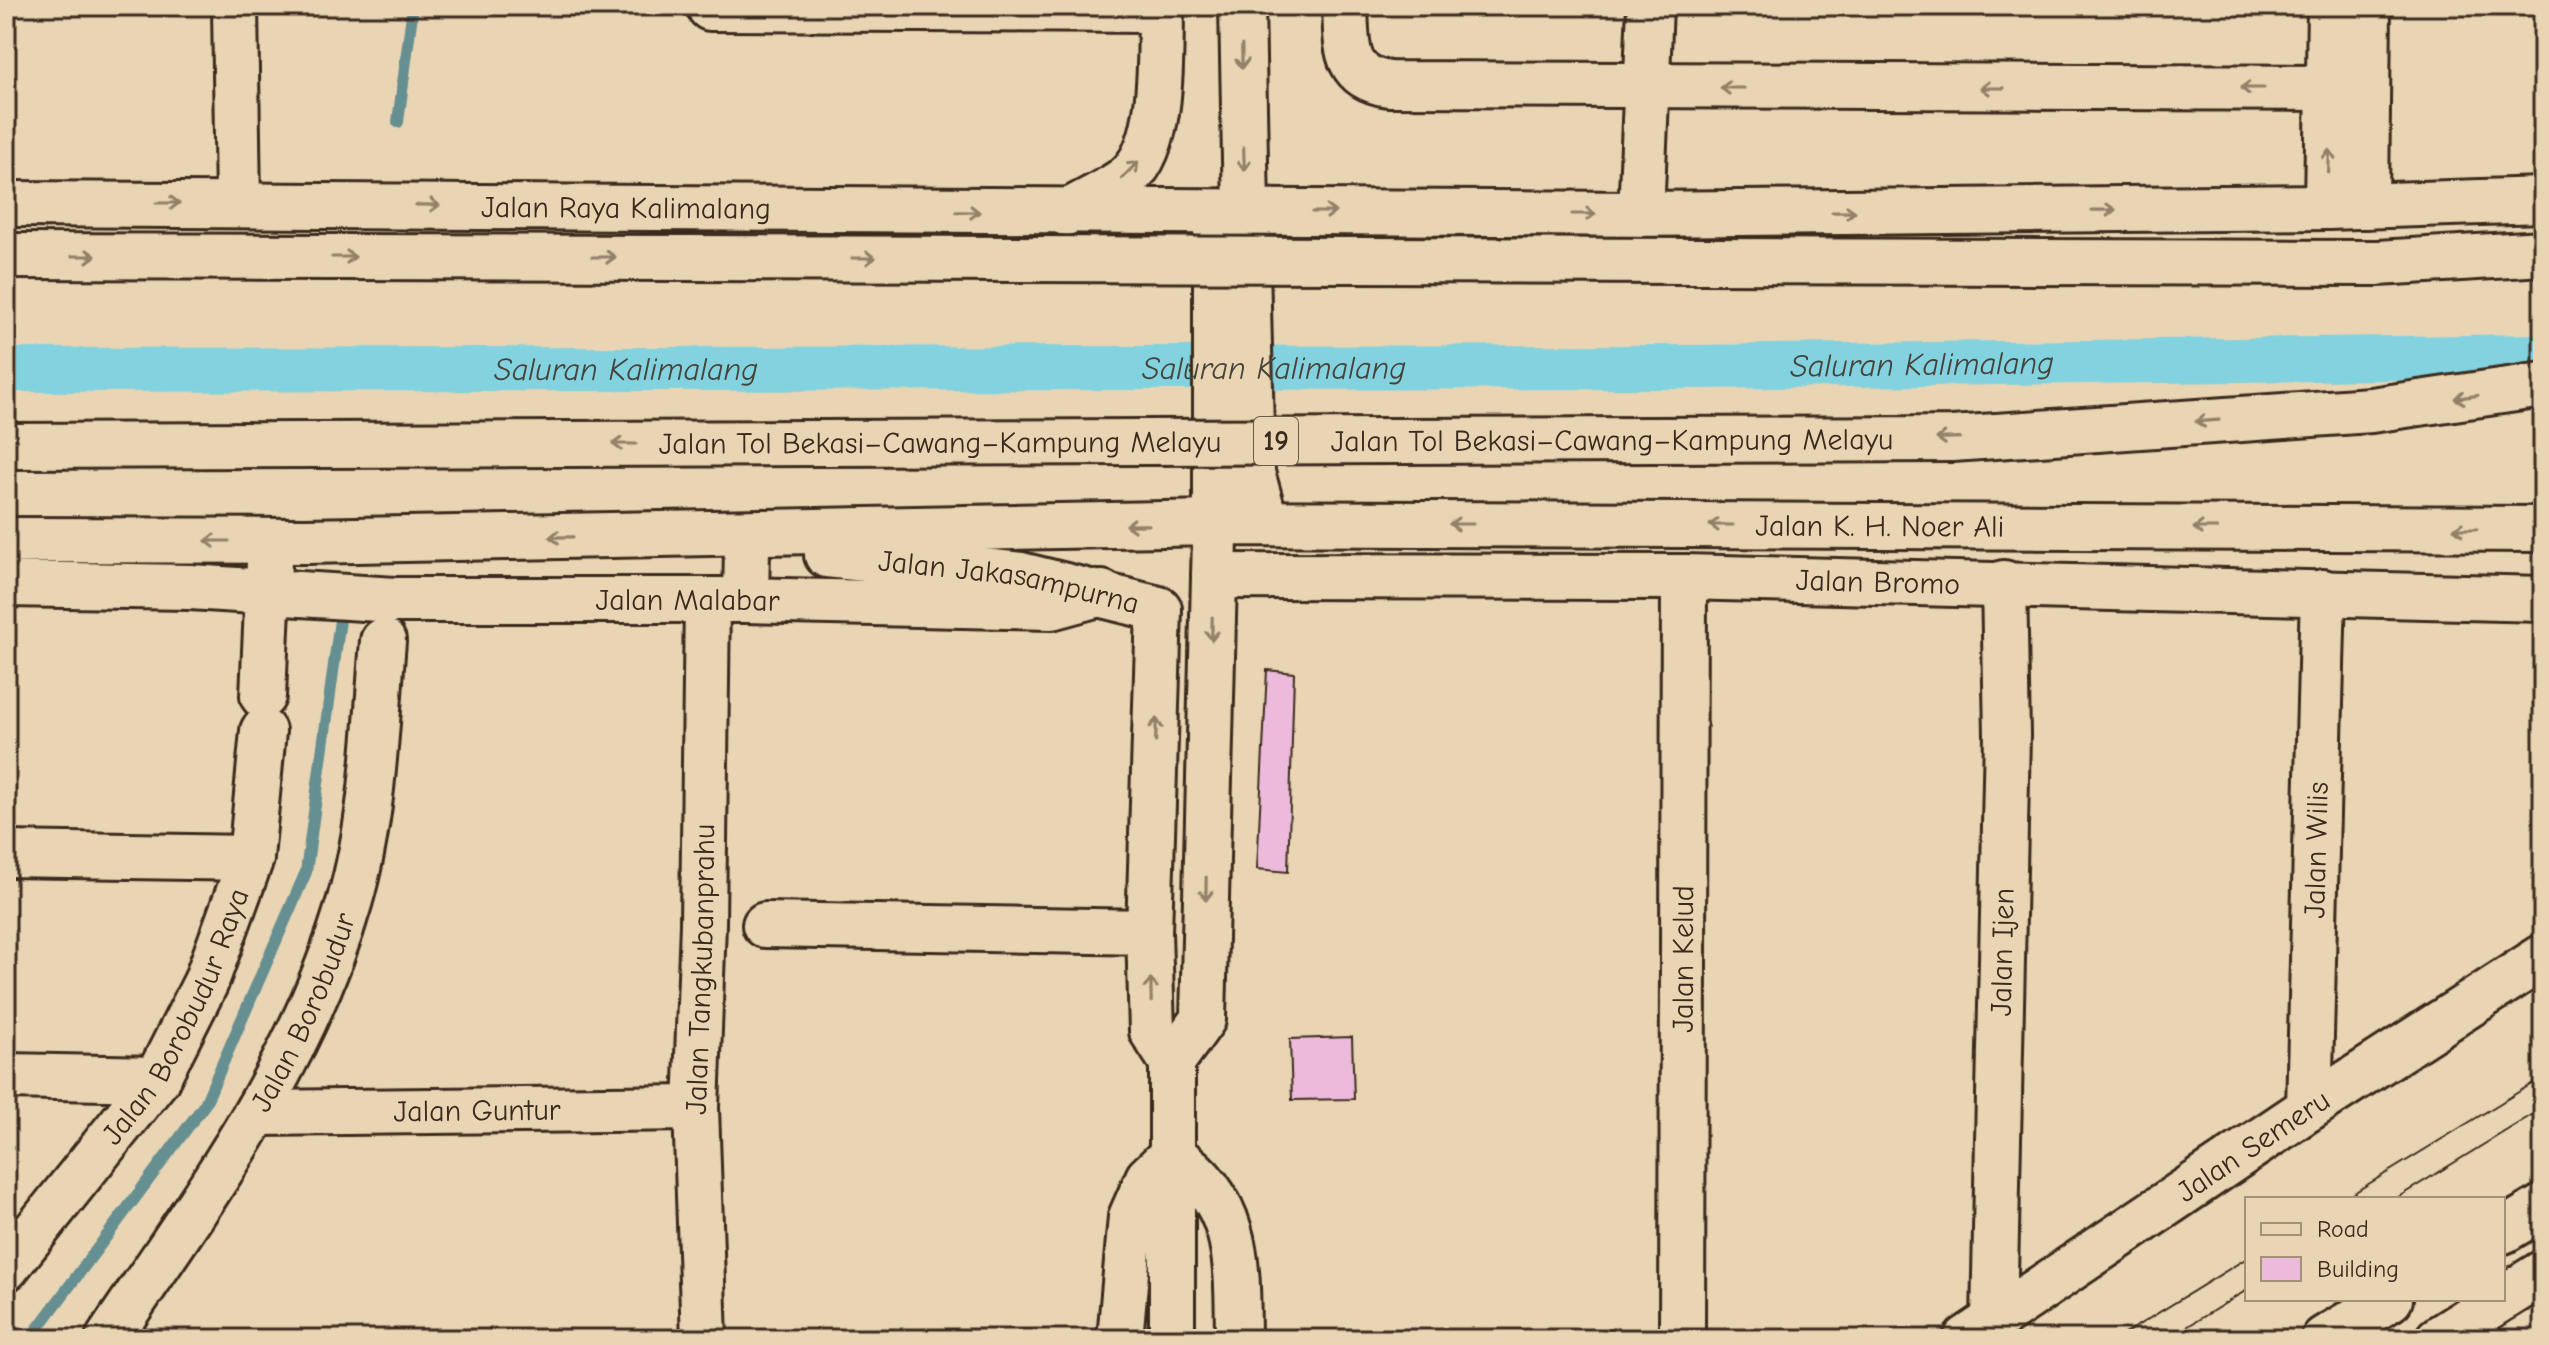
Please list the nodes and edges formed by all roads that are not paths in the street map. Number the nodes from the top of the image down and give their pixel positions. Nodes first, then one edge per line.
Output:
1 (235, 6) edge
2 (1242, 6) edge
3 (1345, 6) edge
4 (1650, 6) edge
5 (2330, 6) edge
6 (2368, 6) edge
7 (710, 8) edge
8 (1161, 8) edge
9 (1645, 99) junction
10 (2330, 101) junction
11 (2543, 200) edge
12 (238, 203) junction
13 (6, 204) edge
14 (2346, 207) junction
15 (1231, 212) junction
16 (1066, 213) junction
17 (1641, 214) junction
18 (2543, 253) edge
19 (6, 256) edge
20 (2543, 385) edge
21 (1233, 428) junction
22 (6, 446) edge
23 (1215, 523) junction
24 (1266, 523) junction
25 (2543, 529) edge
26 (639, 536) junction
27 (6, 540) edge
28 (269, 541) junction
29 (747, 547) junction
30 (1214, 576) junction
31 (1684, 577) junction
32 (2004, 583) junction
33 (6, 584) edge
34 (270, 591) junction
35 (2323, 592) junction
36 (1102, 593) junction
37 (2543, 599) edge
38 (727, 600) junction
39 (383, 641) dead end
40 (6, 854) edge
41 (251, 858) junction
42 (765, 925) dead end
43 (1149, 932) junction
44 (2543, 957) edge
45 (1172, 1062) junction
46 (6, 1076) edge
47 (157, 1079) junction
48 (696, 1108) junction
49 (2309, 1108) junction
50 (259, 1113) junction
51 (1172, 1155) junction
52 (2543, 1207) edge
53 (2505, 1230) edge
54 (6, 1268) edge
55 (2543, 1273) edge
56 (2505, 1296) edge
57 (2387, 1301) edge
58 (2497, 1301) edge
59 (1980, 1330) edge
60 (108, 1339) edge
61 (704, 1339) edge
62 (1120, 1339) edge
63 (1172, 1339) edge
64 (1238, 1339) edge
65 (1682, 1339) edge
66 (2324, 1339) edge
67 (2438, 1339) edge

1 - 12 main road
2 -> 15 main road
3 - 9 main road
4 - 9 main road
5 - 10 main road
6 - 14 main road
7 - 8 main road
16 -> 8 main road
10 -> 9 main road
9 - 17 main road
14 -> 10 main road
11 - 14 main road
13 -> 12 main road, Jalan Raya Kalimalang
12 -> 16 main road, Jalan Raya Kalimalang
17 -> 14 main road
15 - 16 main road, Jalan Raya Kalimalang
15 -> 17 main road
15 - 21 main road
19 -> 18 main road, bridge
20 -> 22 main road, Jalan Tol Bekasi–Cawang–Kampung Melayu / 19, bridge
21 - 23 main road
21 - 24 main road
23 - 24 main road, Jalan K. H. Noer Ali
23 -> 26 main road
23 - 30 main road
25 -> 24 main road, Jalan K. H. Noer Ali
26 -> 28 main road
26 - 29 main road, Jalan Jakasampurna
28 -> 27 main road
28 - 34 main road, Jalan Borobudur Raya
29 - 36 main road, Jalan Jakasampurna
29 - 38 main road, Jalan Tangkubanprahu
30 - 31 main road, Jalan Bromo
30 -> 45 main road
31 - 32 main road, Jalan Bromo
31 - 65 main road, Jalan Kelud
32 - 35 main road, Jalan Bromo
32 - 59 main road, Jalan Ijen
33 - 34 main road, Jalan Malabar
34 - 38 main road, Jalan Malabar
34 - 41 main road, Jalan Borobudur Raya
35 - 37 main road, Jalan Bromo
35 - 49 main road, Jalan Wilis
36 - 38 main road, Jalan Malabar
43 -> 36 main road, Jalan Jakasampurna
38 - 48 main road, Jalan Tangkubanprahu
39 - 50 main road, Jalan Borobudur
40 - 41 main road
41 - 47 main road, Jalan Borobudur Raya
42 - 43 main road
45 -> 43 main road, Jalan Jakasampurna
44 - 49 main road, Jalan Semeru
45 - 51 main road
46 - 47 main road
47 - 54 main road, Jalan Borobudur Raya
48 - 50 main road, Jalan Guntur
48 - 61 main road, Jalan Tangkubanprahu
49 - 59 main road, Jalan Semeru
50 - 60 main road, Jalan Borobudur
51 - 62 main road
51 - 63 main road
51 - 64 main road
52 - 53 main road
55 - 56 main road
57 - 66 main road
58 - 67 main road

